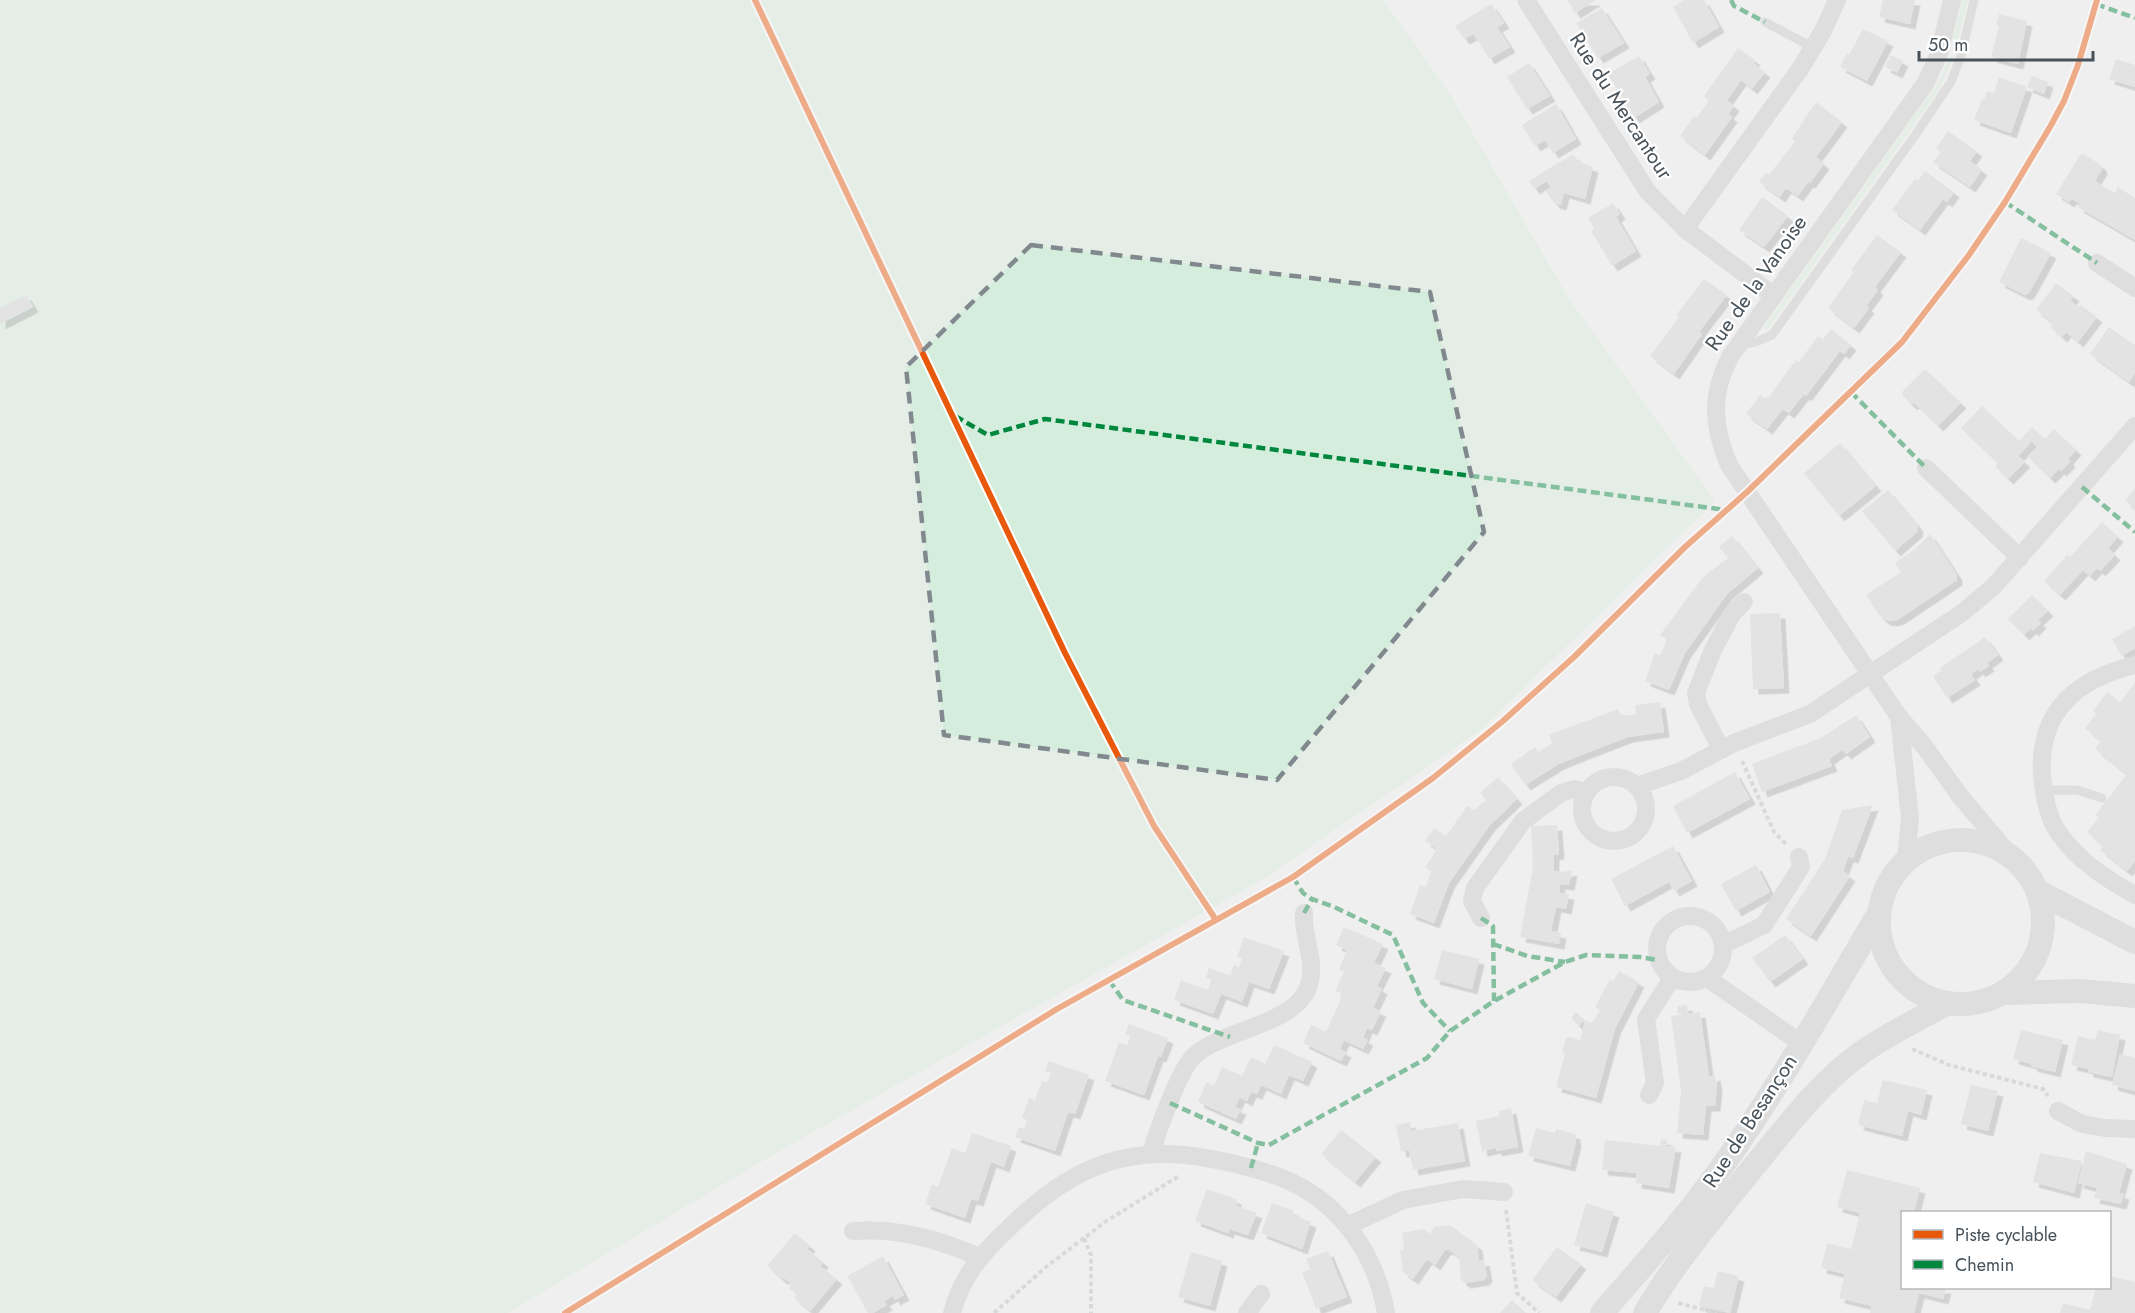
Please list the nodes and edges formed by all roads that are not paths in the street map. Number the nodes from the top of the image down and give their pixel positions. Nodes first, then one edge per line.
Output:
1 (1526, 0) edge
2 (1837, 0) edge
3 (1952, 0) edge
4 (1974, 0) edge
5 (1765, 22) dead end
6 (1812, 47) junction
7 (1686, 229) junction
8 (2097, 263) dead end
9 (2135, 288) edge
10 (1773, 295) junction
11 (1740, 344) junction
12 (2135, 426) edge
13 (1926, 468) dead end
14 (2020, 558) junction
15 (1744, 602) dead end
16 (2135, 665) edge
17 (1870, 674) junction
18 (1899, 717) junction
19 (1727, 746) junction
20 (1637, 786) junction
21 (2044, 790) junction
22 (1586, 792) junction
23 (2102, 798) dead end
24 (2010, 855) junction
25 (1799, 857) road end
26 (1906, 860) junction
27 (2038, 892) junction
28 (2135, 895) edge
29 (1304, 913) dead end
30 (1878, 915) junction
31 (1481, 918) dead end
32 (2135, 942) edge
33 (1723, 945) junction
34 (1672, 978) junction
35 (1707, 978) junction
36 (2003, 993) junction
37 (2135, 996) edge
38 (1948, 1003) junction
39 (1801, 1043) junction
40 (1649, 1095) dead end
41 (2058, 1111) road end
42 (2135, 1129) edge
43 (1150, 1153) junction
44 (1504, 1192) road end
45 (1347, 1226) junction
46 (853, 1231) dead end
47 (979, 1257) junction
48 (1260, 1294) dead end
49 (1650, 1305) edge
50 (952, 1313) edge
51 (1247, 1313) edge
52 (1386, 1313) edge
53 (1602, 1313) edge

1 - 7 street, Rue du Mercantour
2 - 6 street
3 - 10 street, Rue de la Vanoise
4 - 11 lane
5 - 6 lane
6 - 7 street
7 - 10 street, Rue du Mercantour
8 - 9 street
10 - 11 street, Rue de la Vanoise
11 - 17 street, Rue de la Vanoise
12 - 14 street
13 - 14 street
14 - 17 street
15 - 19 street
16 - 21 street
17 - 18 street, Rue de la Vanoise
17 - 19 street
18 - 24 street, Rue de la Vanoise
18 - 26 street, Rue de la Vanoise
19 - 20 street
20 - 22 street
20 - 22 street
21 - 23 lane
21 - 28 street
22 - 31 street
24 - 26 street
24 - 27 street
25 - 33 street
26 - 30 street
27 - 32 street
27 - 36 street
29 - 43 street
30 - 38 street
30 - 39 street, Rue de Besançon
33 - 34 street
33 - 35 street
34 - 35 street
34 - 40 street
35 - 39 street
36 - 37 street
36 - 38 street
38 - 49 street, Rue de Besançon
39 - 53 street, Rue de Besançon
41 - 42 street
43 - 45 street
43 - 47 street
44 - 45 street
45 - 52 street
46 - 47 street
47 - 50 street
48 - 51 street

